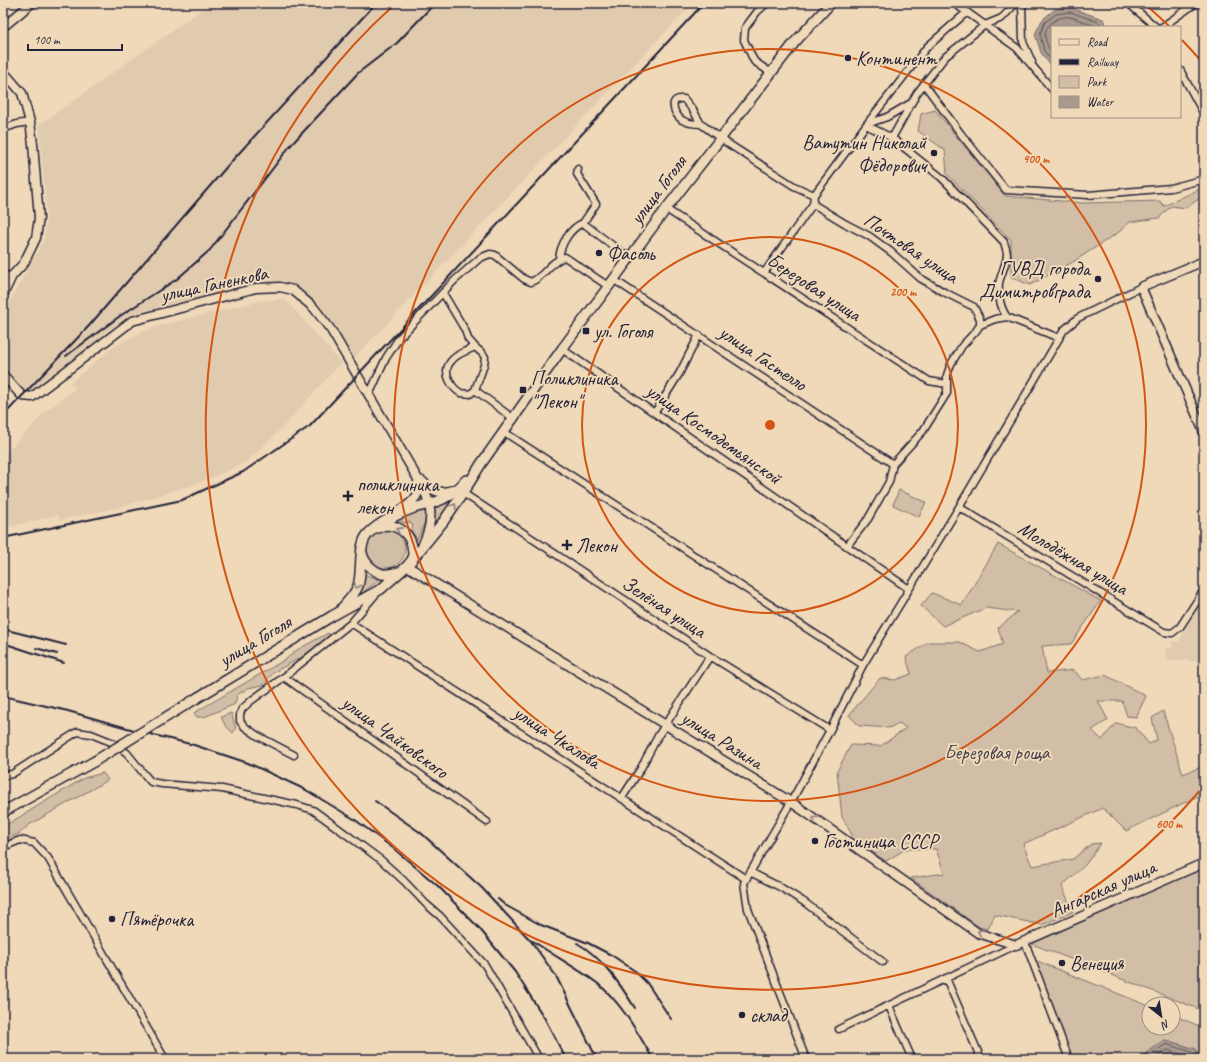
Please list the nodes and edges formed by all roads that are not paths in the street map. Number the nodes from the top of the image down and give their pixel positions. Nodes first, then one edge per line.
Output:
1 (32, 3) edge
2 (767, 3) edge
3 (829, 3) edge
4 (954, 3) edge
5 (1016, 3) edge
6 (1022, 3) edge
7 (1128, 3) edge
8 (1196, 3) edge
9 (967, 12) junction
10 (985, 25) junction
11 (1155, 26) edge
12 (1163, 26) edge
13 (3, 27) edge
14 (1034, 67) junction
15 (3, 71) edge
16 (1181, 72) edge
17 (771, 73) junction
18 (924, 84) junction
19 (1051, 88) edge
20 (910, 103) junction
21 (1204, 114) edge
22 (30, 122) junction
23 (701, 124) junction
24 (866, 124) junction
25 (3, 128) edge
26 (721, 138) junction
27 (892, 138) junction
28 (578, 169) dead end
29 (1204, 179) edge
30 (814, 195) junction
31 (814, 204) junction
32 (666, 209) junction
33 (583, 223) junction
34 (629, 258) junction
35 (559, 259) junction
36 (1204, 261) edge
37 (764, 274) junction
38 (3, 275) edge
39 (12, 276) junction
40 (611, 282) junction
41 (1141, 288) junction
42 (443, 293) junction
43 (3, 295) edge
44 (1006, 317) junction
45 (980, 325) junction
46 (699, 335) junction
47 (1059, 338) junction
48 (475, 347) junction
49 (562, 349) junction
50 (3, 375) edge
51 (947, 384) junction
52 (475, 390) junction
53 (369, 395) junction
54 (655, 412) junction
55 (514, 419) junction
56 (504, 432) junction
57 (1204, 432) edge
58 (893, 464) junction
59 (415, 475) junction
60 (460, 491) junction
61 (429, 504) junction
62 (959, 507) junction
63 (380, 524) junction
64 (368, 533) junction
65 (847, 546) junction
66 (362, 548) junction
67 (420, 550) junction
68 (407, 565) junction
69 (381, 589) junction
70 (909, 589) junction
71 (1204, 590) edge
72 (332, 616) junction
73 (351, 623) junction
74 (710, 656) junction
75 (863, 665) junction
76 (284, 677) junction
77 (665, 725) junction
78 (830, 730) junction
79 (294, 755) dead end
80 (3, 776) edge
81 (622, 798) junction
82 (791, 802) junction
83 (3, 812) edge
84 (487, 822) dead end
85 (3, 848) edge
86 (1204, 863) edge
87 (750, 872) junction
88 (746, 879) junction
89 (1025, 942) junction
90 (1016, 945) junction
91 (883, 962) dead end
92 (946, 978) junction
93 (889, 1006) junction
94 (839, 1029) dead end
95 (165, 1059) edge
96 (540, 1059) edge
97 (806, 1059) edge
98 (912, 1059) edge
99 (981, 1059) edge
100 (1069, 1059) edge

1 - 13 street
2 - 17 street
3 - 17 main road, улица Гоголя
4 - 9 street
5 - 10 street
6 - 14 street
7 - 11 street
8 - 12 street
9 - 10 street
9 - 24 street
10 - 14 street
10 - 18 street
14 - 19 street
15 - 22 street
16 - 21 street
17 - 26 main road, улица Гоголя
18 - 20 street
18 - 29 street
20 - 24 street
20 - 27 street
22 - 25 street
22 - 39 street
23 - 23 street
23 - 26 street
24 - 27 street
24 - 30 street
26 - 30 street
26 - 32 main road, улица Гоголя
27 - 44 street
28 - 33 street
30 - 31 street
31 - 37 street
31 - 45 street, Почтовая улица
32 - 34 main road, улица Гоголя
32 - 37 street, Березовая улица
33 - 34 street
33 - 35 street
34 - 40 main road, улица Гоголя
35 - 40 street, улица Гастелло
35 - 42 street
36 - 41 street
37 - 51 street, Березовая улица
38 - 39 street
39 - 43 street
40 - 46 street, улица Гастелло
40 - 49 main road, улица Гоголя
41 - 47 street
41 - 57 street
42 - 48 street
42 - 53 street
44 - 45 street
44 - 47 street
45 - 51 street
46 - 54 street
46 - 58 street, улица Гастелло
47 - 62 street
48 - 52 street
48 - 52 street
49 - 54 street, улица Космодемьянской
49 - 55 main road, улица Гоголя
50 - 53 street, улица Ганенкова
51 - 58 street
52 - 55 street
53 - 59 street, улица Ганенкова
54 - 65 street, улица Космодемьянской
55 - 56 main road, улица Гоголя
56 - 60 main road, улица Гоголя
56 - 75 street
58 - 65 street
59 - 60 street
59 - 61 street, улица Ганенкова
59 - 63 street
60 - 61 main road
67 -> 60 main road
60 - 74 street, Зелёная улица
61 - 63 main road
61 - 67 street, улица Ганенкова
62 - 70 street
62 - 71 street, Молодёжная улица
63 - 64 main road
64 - 66 main road
68 -> 64 main road
65 - 70 street, улица Космодемьянской
66 - 68 main road
66 -> 72 main road
67 - 68 main road
68 - 69 main road
68 - 77 street, улица Разина
69 - 72 main road
69 - 73 street
70 - 75 street
72 - 83 main road, улица Гоголя, bridge
73 - 76 street
73 - 81 street, улица Чкалова
74 - 77 street
74 - 78 street, Зелёная улица
75 - 78 street
76 - 79 street
76 - 84 street, улица Чайковского
77 - 81 street
77 - 82 street, улица Разина
78 - 82 street
80 - 96 street
81 - 88 street, улица Чкалова
82 - 87 street
90 -> 82 street, улица Разина
85 - 95 street
86 - 89 street, Ангарская улица
87 - 88 street
87 - 91 street
88 - 97 street
89 - 90 street, Ангарская улица
89 - 100 street
90 - 92 street
92 - 93 street
92 - 99 street
93 - 94 street
93 - 98 street

